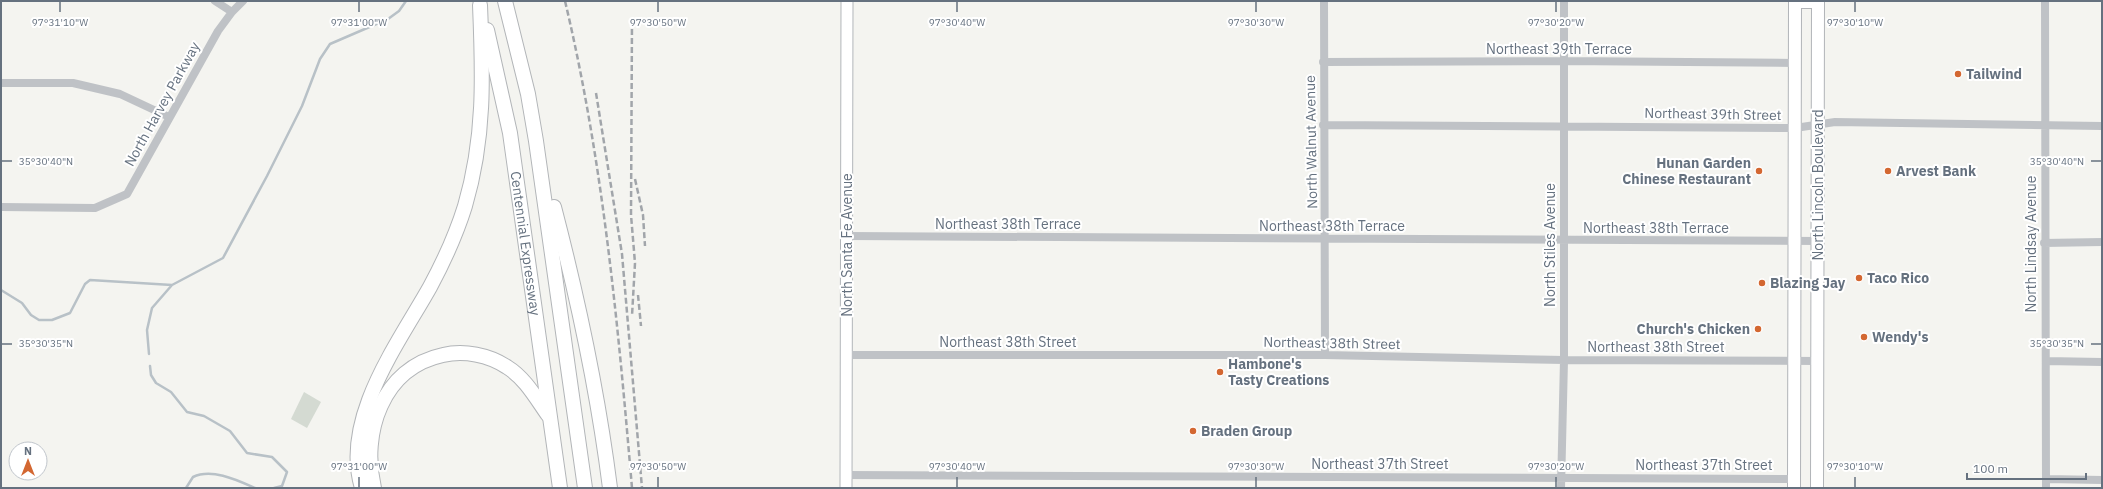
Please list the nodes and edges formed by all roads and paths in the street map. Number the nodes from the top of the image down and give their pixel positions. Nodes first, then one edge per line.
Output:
1 (215, 1) edge
2 (243, 1) edge
3 (505, 1) edge
4 (847, 1) edge
5 (1324, 1) edge
6 (1564, 1) edge
7 (1795, 1) edge
8 (2046, 1) edge
9 (1818, 2) edge
10 (480, 3) edge
11 (232, 12) junction
12 (1564, 61) junction
13 (1323, 62) junction
14 (1795, 63) junction
15 (1, 83) edge
16 (169, 117) junction
17 (1818, 123) junction
18 (1323, 125) junction
19 (1564, 125) junction
20 (2044, 125) junction
21 (2102, 126) edge
22 (1795, 128) junction
23 (536, 141) junction
24 (1, 207) edge
25 (847, 236) junction
26 (1325, 238) junction
27 (1563, 241) junction
28 (1818, 241) junction
29 (1794, 242) junction
30 (2102, 242) edge
31 (2044, 243) junction
32 (846, 355) junction
33 (1325, 356) junction
34 (1564, 360) junction
35 (1794, 361) junction
36 (1817, 361) junction
37 (2046, 361) junction
38 (2102, 362) edge
39 (550, 419) junction
40 (846, 475) junction
41 (1561, 478) junction
42 (2046, 479) junction
43 (2102, 480) edge
44 (1794, 483) edge
45 (362, 488) edge
46 (374, 488) edge
47 (560, 488) edge
48 (585, 488) edge
49 (610, 488) edge
50 (846, 488) edge
51 (1561, 488) edge
52 (1817, 488) edge
53 (2046, 488) edge

1 - 11 street
2 - 11 street, North Harvey Parkway
3 - 23 highway, Centennial Expressway
4 - 25 main road, North Santa Fe Avenue
5 - 13 street, North Walnut Avenue
6 - 12 street, North Stiles Avenue
7 - 9 main road
7 - 14 main road, North Lincoln Boulevard
8 - 20 street, North Lindsay Avenue
9 - 17 main road, North Lincoln Boulevard
10 - 39 highway, Centennial Expressway
10 - 45 highway
11 - 16 street, North Harvey Parkway
12 - 13 street, Northeast 39th Terrace
12 - 14 street, Northeast 39th Terrace
12 - 19 street, North Stiles Avenue
13 - 18 street, North Walnut Avenue
14 - 22 main road, North Lincoln Boulevard
15 - 16 street
16 - 24 street, North Harvey Parkway
17 - 20 street, Northeast 39th Street
17 - 22 street, Northeast 39th Street
17 - 28 main road, North Lincoln Boulevard
18 - 19 street, Northeast 39th Street
18 - 26 street, North Walnut Avenue
19 - 22 street, Northeast 39th Street
19 - 27 street, North Stiles Avenue
20 - 21 street, Northeast 39th Street
20 - 31 street, North Lindsay Avenue
22 - 29 main road, North Lincoln Boulevard
23 - 48 highway, Centennial Expressway
23 - 49 highway
25 - 26 street, Northeast 38th Terrace
25 - 32 main road, North Santa Fe Avenue
26 - 27 street, Northeast 38th Terrace
26 - 33 street, North Walnut Avenue
27 - 29 street, Northeast 38th Terrace
27 - 34 street, North Stiles Avenue
28 - 29 street, Northeast 38th Terrace
28 - 36 main road, North Lincoln Boulevard
29 - 35 main road, North Lincoln Boulevard
30 - 31 street
31 - 37 street, North Lindsay Avenue
32 - 33 street, Northeast 38th Street
32 - 40 main road, North Santa Fe Avenue
33 - 34 street, Northeast 38th Street
34 - 35 street, Northeast 38th Street
34 - 41 street, North Stiles Avenue
35 - 36 street, Northeast 38th Street
35 - 44 main road, North Lincoln Boulevard
36 - 52 main road, North Lincoln Boulevard
37 - 38 street
37 - 42 street, North Lindsay Avenue
39 - 46 highway
39 - 47 highway, Centennial Expressway
40 - 41 street, Northeast 37th Street
40 - 50 main road, North Santa Fe Avenue
41 - 44 street, Northeast 37th Street
41 - 51 street, North Stiles Avenue
42 - 43 street
42 - 53 street, North Lindsay Avenue

